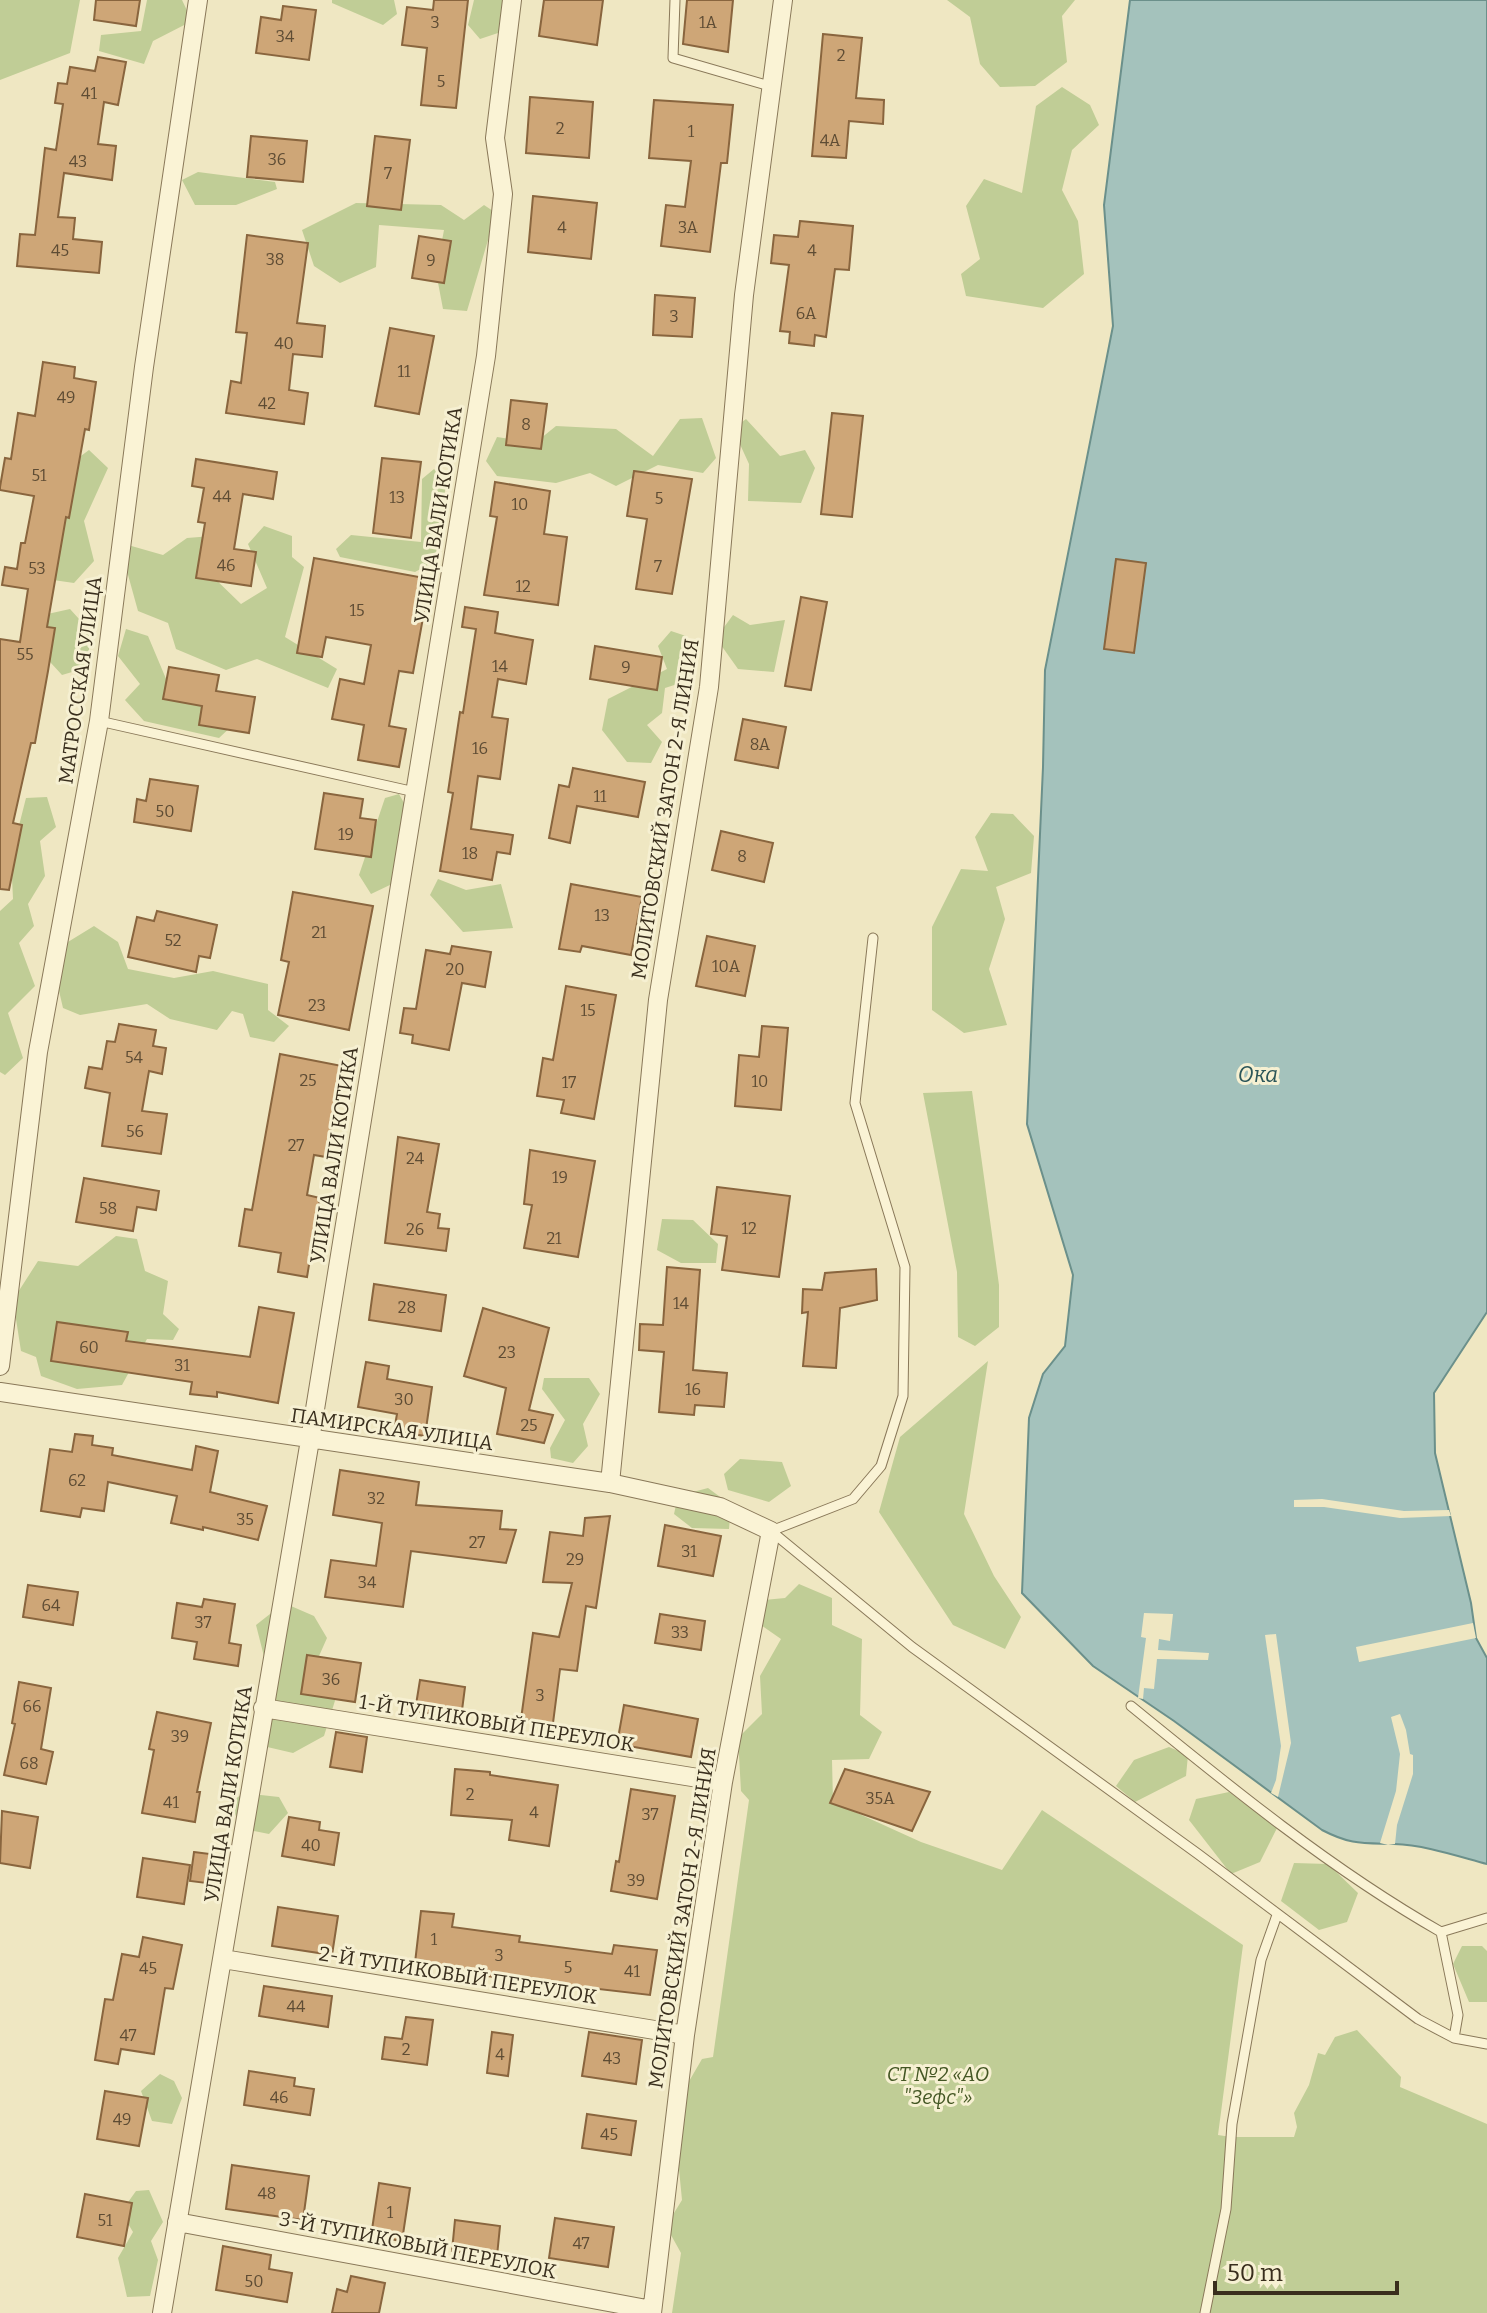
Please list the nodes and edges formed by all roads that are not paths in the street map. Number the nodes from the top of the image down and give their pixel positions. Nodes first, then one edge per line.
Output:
1 (198, 0) edge
2 (512, 0) edge
3 (675, 0) edge
4 (783, 0) edge
5 (773, 87) junction
6 (99, 721) junction
7 (415, 792) junction
8 (873, 938) dead end
9 (0, 1366) edge
10 (0, 1392) edge
11 (310, 1440) junction
12 (610, 1483) junction
13 (771, 1531) junction
14 (1131, 1706) dead end
15 (263, 1708) junction
16 (723, 1782) junction
17 (1277, 1915) junction
18 (1487, 1918) edge
19 (1441, 1932) junction
20 (223, 1959) junction
21 (685, 2035) junction
22 (1454, 2038) junction
23 (1487, 2044) edge
24 (177, 2222) junction
25 (652, 2312) edge
26 (162, 2313) edge
27 (1205, 2313) edge

1 - 6 street, МАТРОССКАЯ УЛИЦА
2 - 7 street, УЛИЦА ВАЛИ КОТИКА
3 - 5 lane
4 - 5 street, МОЛИТОВСКИЙ ЗАТОН 2-Я ЛИНИЯ
5 - 12 street, МОЛИТОВСКИЙ ЗАТОН 2-Я ЛИНИЯ
6 - 7 lane
6 - 9 street, МАТРОССКАЯ УЛИЦА
7 - 11 street, УЛИЦА ВАЛИ КОТИКА
8 - 13 lane
10 - 11 street, ПАМИРСКАЯ УЛИЦА
11 - 12 street, ПАМИРСКАЯ УЛИЦА
11 - 15 street, УЛИЦА ВАЛИ КОТИКА
12 - 13 street, ПАМИРСКАЯ УЛИЦА
13 - 16 street, МОЛИТОВСКИЙ ЗАТОН 2-Я ЛИНИЯ
13 - 17 lane
14 - 19 lane
15 - 16 street, 1-Й ТУПИКОВЫЙ ПЕРЕУЛОК
15 - 20 street, УЛИЦА ВАЛИ КОТИКА
16 - 21 street, МОЛИТОВСКИЙ ЗАТОН 2-Я ЛИНИЯ
17 - 22 lane
17 - 27 lane
18 - 19 lane
19 - 22 lane
20 - 21 street, 2-Й ТУПИКОВЫЙ ПЕРЕУЛОК
20 - 24 street, УЛИЦА ВАЛИ КОТИКА
21 - 25 street, МОЛИТОВСКИЙ ЗАТОН 2-Я ЛИНИЯ
22 - 23 lane
24 - 25 street, 3-Й ТУПИКОВЫЙ ПЕРЕУЛОК
24 - 26 street, УЛИЦА ВАЛИ КОТИКА

